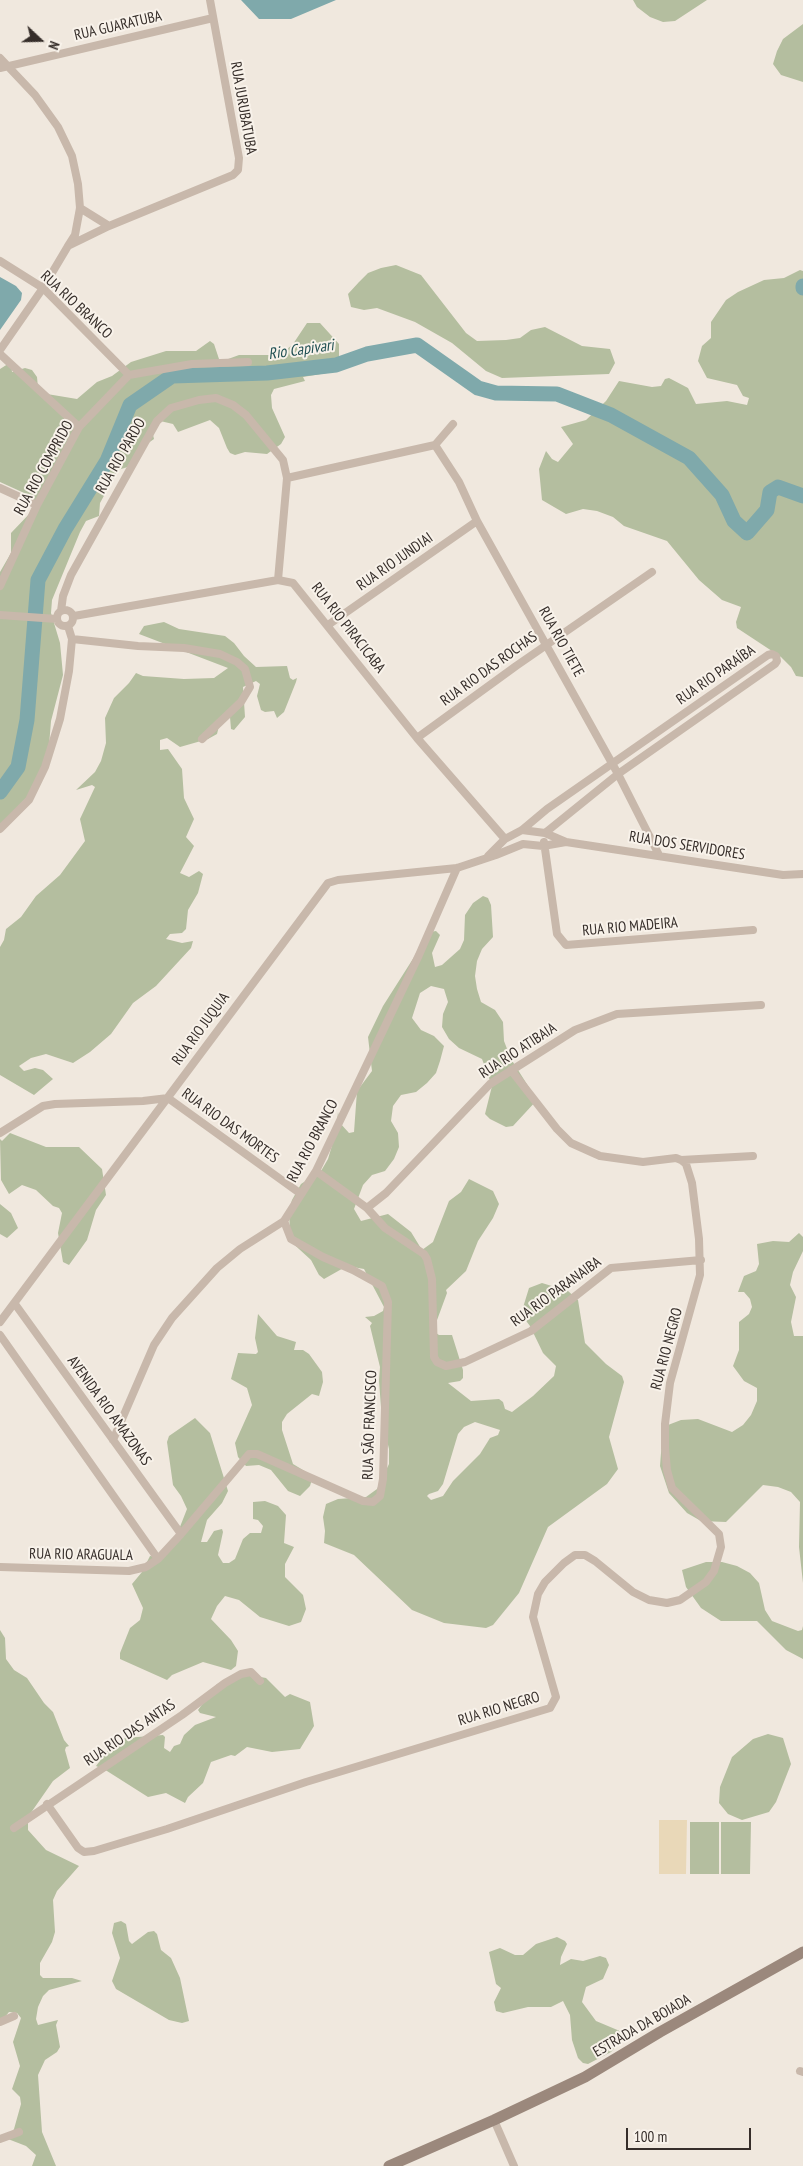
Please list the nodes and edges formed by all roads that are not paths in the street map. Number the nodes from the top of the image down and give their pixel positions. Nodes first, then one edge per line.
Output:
1 (210, 0) edge
2 (213, 18) junction
3 (0, 58) edge
4 (4, 67) edge
5 (80, 208) junction
6 (109, 226) junction
7 (68, 246) junction
8 (0, 261) edge
9 (43, 288) junction
10 (0, 350) edge
11 (0, 354) edge
12 (248, 362) dead end
13 (129, 375) junction
14 (453, 424) dead end
15 (79, 427) junction
16 (435, 445) junction
17 (287, 478) junction
18 (0, 488) edge
19 (37, 505) junction
20 (477, 521) junction
21 (652, 572) dead end
22 (278, 580) junction
23 (0, 586) edge
24 (61, 611) junction
25 (0, 615) edge
26 (74, 616) junction
27 (57, 619) junction
28 (328, 625) junction
29 (68, 626) junction
30 (72, 639) junction
31 (547, 644) junction
32 (417, 738) junction
33 (202, 739) dead end
34 (612, 764) junction
35 (618, 774) junction
36 (0, 829) edge
37 (522, 830) junction
38 (545, 833) junction
39 (505, 838) junction
40 (566, 842) junction
41 (523, 844) junction
42 (543, 846) junction
43 (658, 855) junction
44 (487, 858) junction
45 (457, 868) junction
46 (803, 874) edge
47 (753, 930) dead end
48 (761, 1005) dead end
49 (511, 1070) junction
50 (168, 1098) junction
51 (0, 1133) edge
52 (752, 1156) dead end
53 (681, 1160) junction
54 (316, 1172) junction
55 (301, 1194) junction
56 (367, 1208) junction
57 (284, 1221) junction
58 (701, 1260) junction
59 (15, 1304) junction
60 (0, 1322) edge
61 (0, 1335) edge
62 (112, 1440) junction
63 (182, 1534) junction
64 (158, 1559) junction
65 (0, 1567) edge
66 (260, 1681) dead end
67 (48, 1804) junction
68 (14, 1828) dead end
69 (803, 1952) edge
70 (14, 2016) dead end
71 (0, 2022) edge
72 (494, 2120) junction
73 (19, 2132) dead end
74 (0, 2139) edge
75 (388, 2166) edge
76 (514, 2166) edge

1 - 2 street, RUA JURUBATUBA
2 - 4 street, RUA GUARATUBA
2 - 6 street, RUA JURUBATUBA
3 - 4 street
4 - 5 street
5 - 6 street
5 - 7 street
6 - 7 street, RUA JURUBATUBA
7 - 9 street
8 - 9 street, RUA RIO BRANCO
9 - 10 street
9 - 13 street, RUA RIO BRANCO
11 - 15 street
12 - 13 street
13 - 15 street, RUA RIO COMPRIDO
14 - 16 street
15 - 19 street, RUA RIO COMPRIDO
16 - 17 street
16 - 20 street, RUA RIO TIETE
17 - 22 street, RUA RIO PARDO
17 - 24 street, RUA RIO PARDO
18 - 19 street
19 - 23 street, RUA RIO COMPRIDO
20 - 28 street, RUA RIO JUNDIAI
20 - 31 street, RUA RIO TIETE
21 - 31 street, RUA RIO DAS ROCHAS
22 - 26 street
22 - 28 street, RUA RIO PIRACICABA
24 - 26 street
24 - 27 street
25 - 27 street
26 - 29 street
27 - 29 street
28 - 32 street, RUA RIO PIRACICABA
29 - 30 street
30 - 33 street
30 - 36 street
31 - 32 street, RUA RIO DAS ROCHAS
31 - 34 street, RUA RIO TIETE
32 - 39 street, RUA RIO PIRACICABA
34 - 35 street, RUA RIO TIETE
34 - 35 street, RUA RIO PARAÍBA
34 - 37 street, RUA RIO PARAÍBA
35 - 38 street, RUA RIO PARAÍBA
35 - 43 street, RUA RIO TIETE
37 - 38 street, RUA DOS SERVIDORES
37 - 39 street, RUA RIO PARAÍBA
37 - 41 street
38 - 40 street, RUA DOS SERVIDORES
38 - 42 street, RUA RIO MADEIRA
39 - 44 street, RUA RIO JUQUIA
40 - 42 street, RUA DOS SERVIDORES
40 - 43 street, RUA DOS SERVIDORES
41 - 42 street, RUA DOS SERVIDORES
41 - 44 street, RUA RIO JUQUIA
42 - 47 street, RUA RIO MADEIRA
43 - 46 street, RUA DOS SERVIDORES
44 - 45 street, RUA RIO JUQUIA
45 - 50 street, RUA RIO JUQUIA
45 - 54 street, RUA RIO BRANCO
48 - 49 street, RUA RIO ATIBAIA
49 - 53 street
49 - 56 street, RUA RIO ATIBAIA
50 - 51 street
50 - 55 street, RUA RIO DAS MORTES
50 - 59 street, RUA RIO JUQUIA
52 - 53 street
53 - 58 street, RUA RIO NEGRO
54 - 55 street, RUA RIO BRANCO
54 - 56 street
55 - 57 street, RUA RIO BRANCO
56 - 58 street, RUA RIO PARANAIBA
57 - 62 street, RUA RIO BRANCO
57 - 63 street, RUA SÃO FRANCISCO
58 - 67 street, RUA RIO NEGRO
59 - 60 street, RUA RIO JUQUIA
59 - 62 street, AVENIDA RIO AMAZONAS
61 - 64 street
62 - 63 street, AVENIDA RIO AMAZONAS
63 - 64 street, RUA SÃO FRANCISCO
64 - 65 street, RUA RIO ARAGUALA
66 - 67 street, RUA RIO DAS ANTAS
67 - 68 street, RUA RIO DAS ANTAS
69 - 72 main road, ESTRADA DA BOIADA
70 - 71 street
72 - 75 main road, ESTRADA DA BOIADA
72 - 76 street
73 - 74 street

